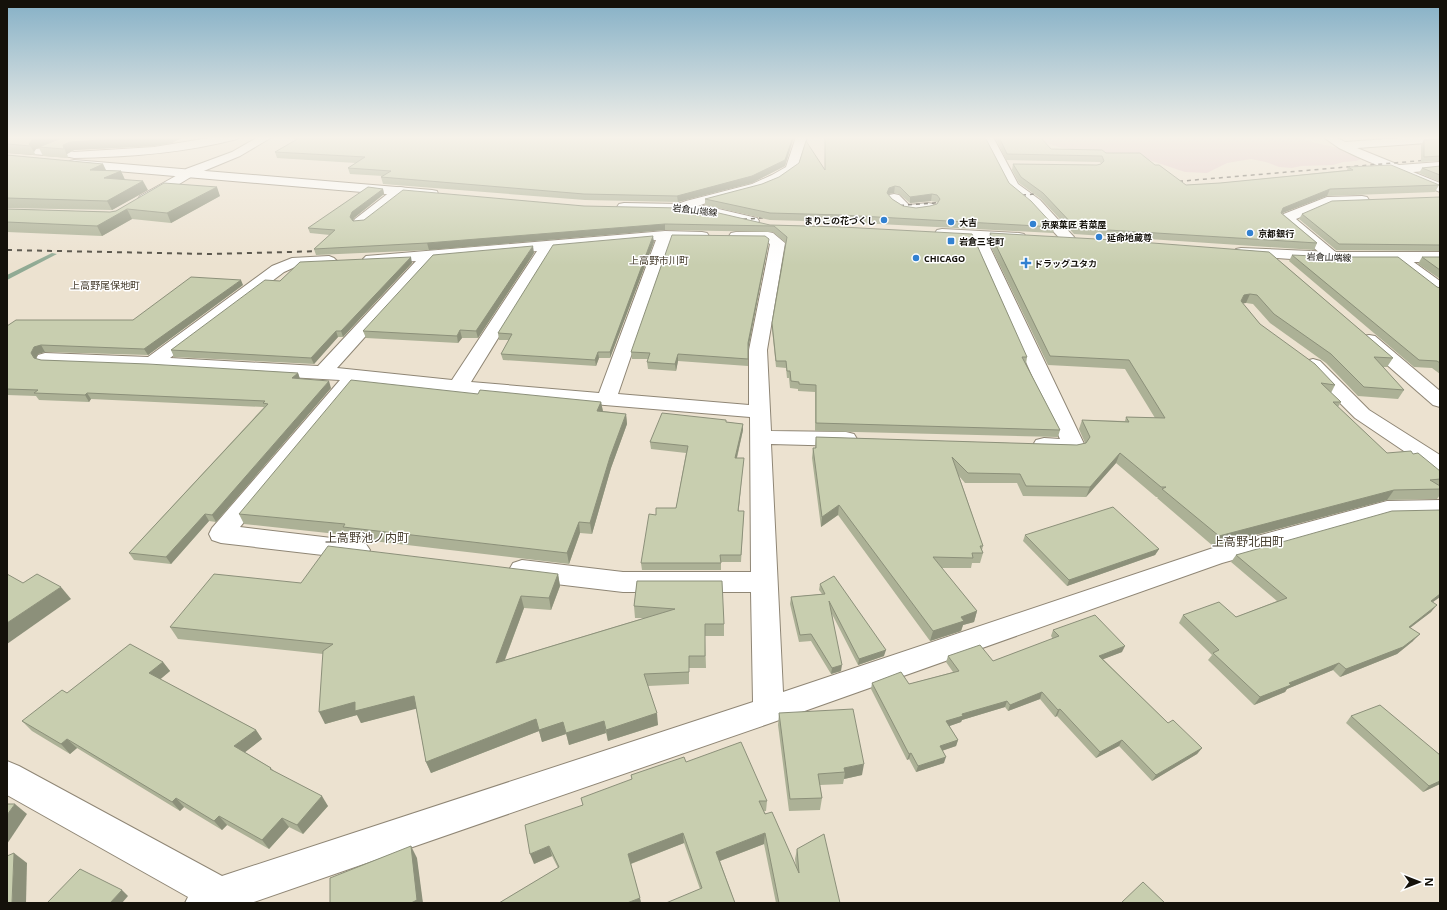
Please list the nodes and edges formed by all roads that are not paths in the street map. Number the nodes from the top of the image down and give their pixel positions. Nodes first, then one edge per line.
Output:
1 (178, 179) edge
2 (273, 179) edge
3 (772, 179) edge
4 (1009, 179) edge
5 (1413, 179) edge
6 (400, 191) junction
7 (1437, 194) edge
8 (446, 195) edge
9 (894, 198) edge
10 (1372, 200) edge
11 (135, 205) edge
12 (931, 206) edge
13 (609, 207) edge
14 (680, 208) junction
15 (360, 222) edge
16 (772, 229) junction
17 (932, 232) edge
18 (977, 235) junction
19 (665, 236) junction
20 (1031, 238) edge
21 (1046, 239) edge
22 (548, 245) junction
23 (1224, 251) edge
24 (1269, 254) junction
25 (428, 256) junction
26 (1333, 257) junction
27 (1399, 258) junction
28 (1440, 258) edge
29 (1287, 270) edge
30 (1440, 289) edge
31 (1358, 330) edge
32 (1300, 355) edge
33 (45, 359) edge
34 (152, 363) junction
35 (323, 372) junction
36 (354, 375) junction
37 (458, 387) junction
38 (606, 400) junction
39 (1440, 401) edge
40 (760, 412) junction
41 (761, 436) junction
42 (862, 440) edge
43 (1027, 444) edge
44 (1440, 465) edge
45 (1440, 508) edge
46 (378, 553) edge
47 (497, 567) edge
48 (765, 582) junction
49 (768, 710) junction
50 (7, 777) edge
51 (212, 899) edge

1 - 11 street
2 - 6 street
3 - 14 street
4 - 21 street
5 - 7 street
6 - 8 street
6 - 15 street
9 - 12 street
10 - 26 street
13 - 14 street, 岩倉山端線
14 - 16 street, 岩倉山端線
16 - 19 street
16 - 40 street
17 - 18 street
18 - 20 street
18 - 43 street
19 - 22 street
19 - 38 street
22 - 25 street
22 - 37 street
23 - 24 street, 岩倉山端線
24 - 26 street, 岩倉山端線
24 - 29 street
25 - 34 street
25 - 35 street
26 - 27 street, 岩倉山端線
27 - 28 street, 岩倉山端線
27 - 30 street
31 - 39 street
32 - 44 street
33 - 34 street
34 - 35 street
35 - 36 street
36 - 37 street
36 - 46 street
37 - 38 street
38 - 40 street
40 - 41 street
41 - 42 street
41 - 48 street
45 - 49 street
47 - 48 street
48 - 49 street
49 - 51 street
50 - 51 street

